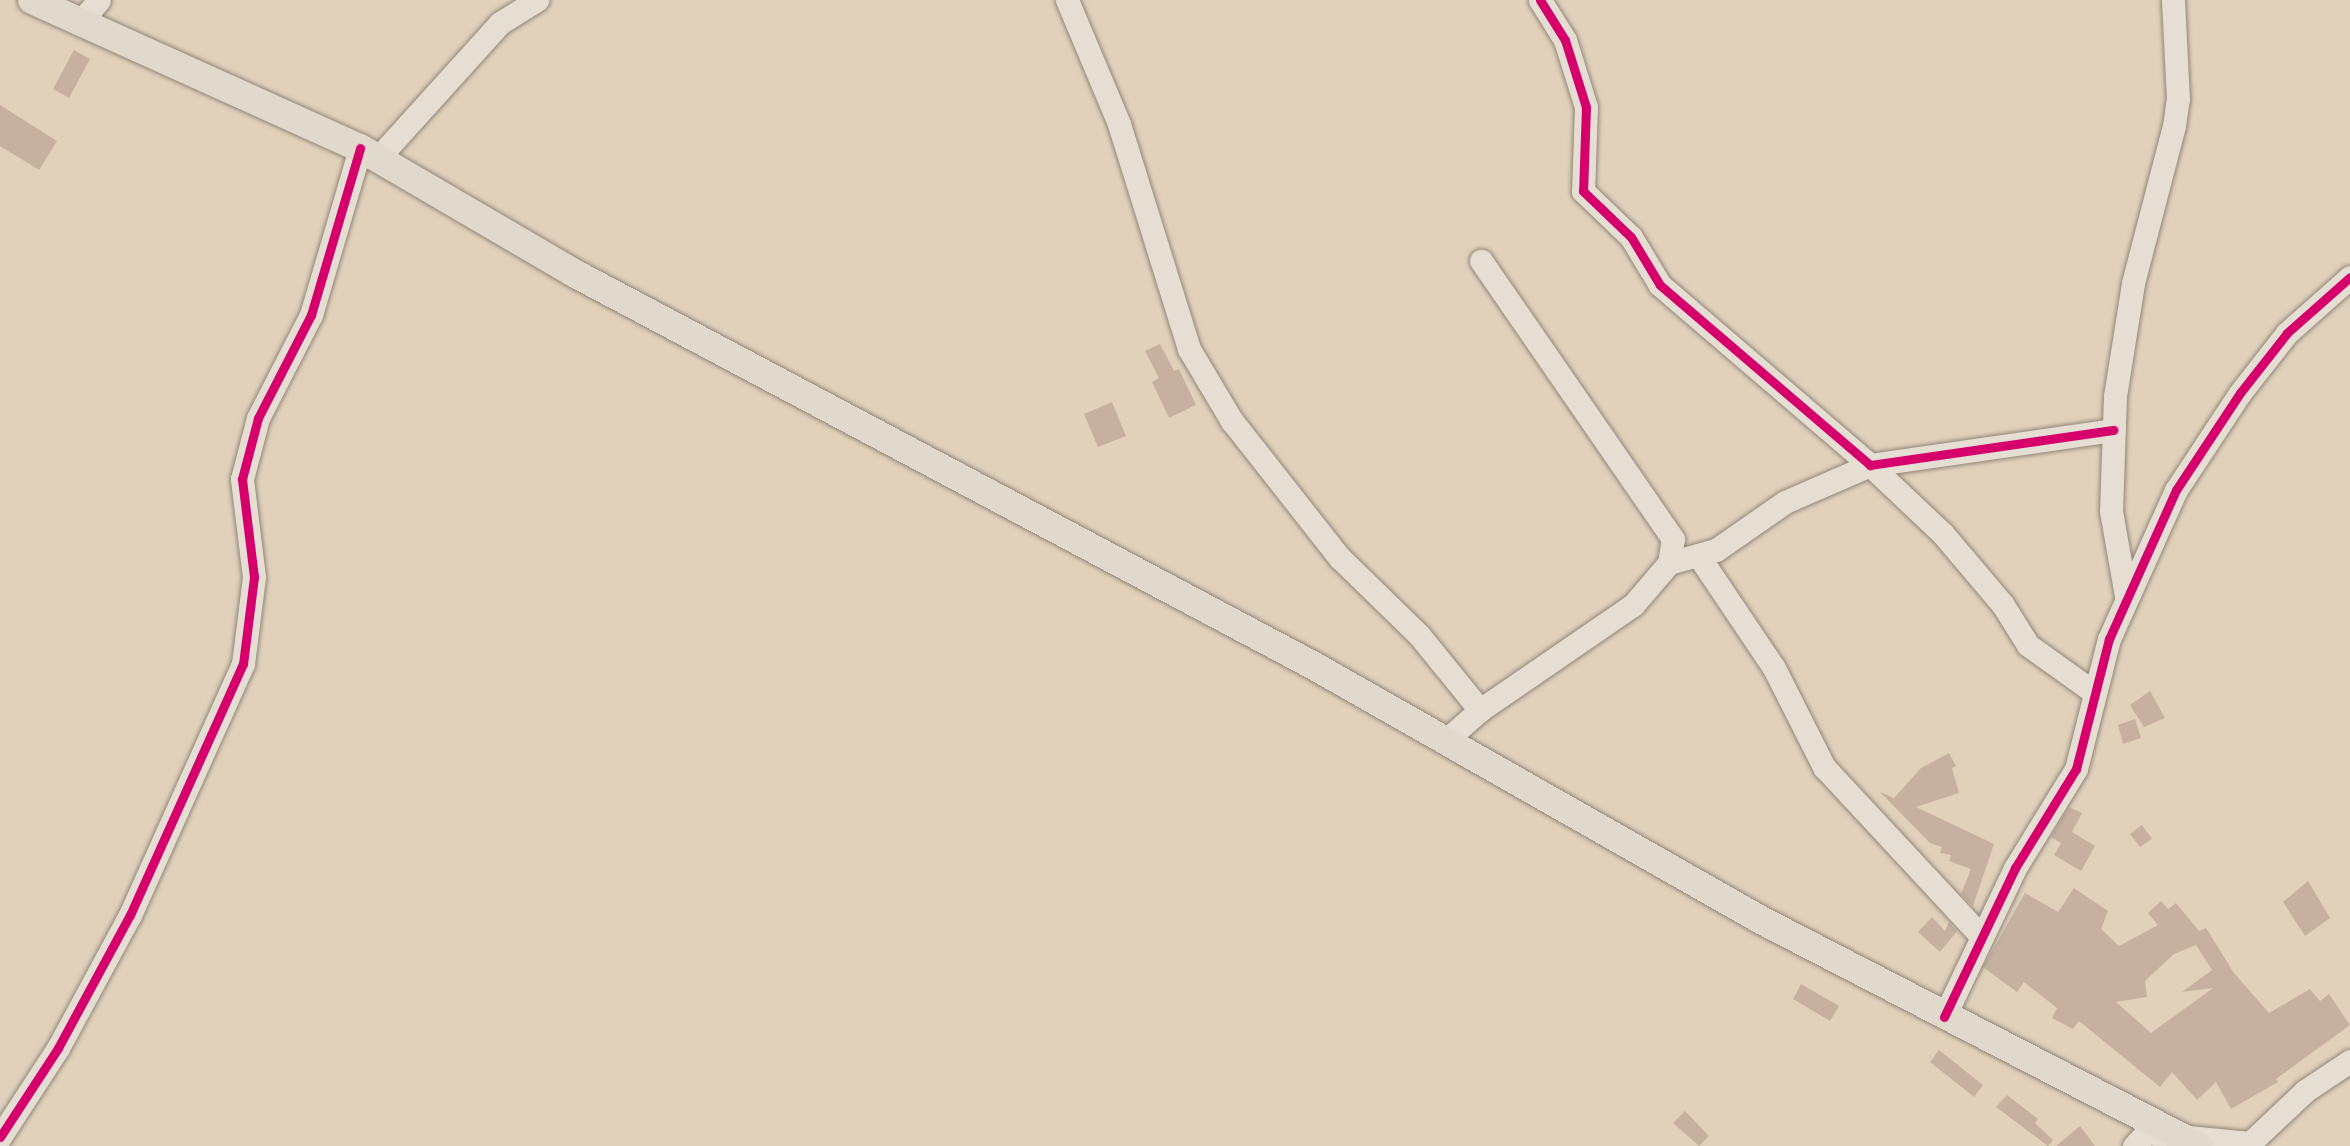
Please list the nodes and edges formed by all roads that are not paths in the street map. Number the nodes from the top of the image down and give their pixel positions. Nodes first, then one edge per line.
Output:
1 (32, 0) edge
2 (537, 0) edge
3 (1067, 0) edge
4 (1540, 0) edge
5 (2172, 0) edge
6 (90, 10) edge
7 (369, 153) junction
8 (1481, 261) dead end
9 (2350, 277) edge
10 (2113, 430) junction
11 (1870, 465) junction
12 (1698, 555) junction
13 (1669, 563) junction
14 (2126, 596) junction
15 (2095, 694) junction
16 (1480, 710) junction
17 (1445, 741) junction
18 (1982, 937) junction
19 (1944, 1017) junction
20 (2350, 1061) edge
21 (0, 1137) edge
22 (2190, 1140) edge
23 (2134, 1146) edge

1 - 6 main road
2 - 7 street
3 - 16 street
4 - 11 street
5 - 10 street
6 - 7 main road
7 - 17 main road
7 - 21 street
8 - 13 street
9 - 14 street
10 - 11 street
10 - 14 street
11 - 12 street
11 - 15 street
12 - 13 street
12 - 18 street
13 - 16 street
14 - 15 street
15 - 18 street
16 - 17 street
17 - 19 main road
18 - 19 street
19 - 22 main road
20 - 22 street
22 - 23 street

